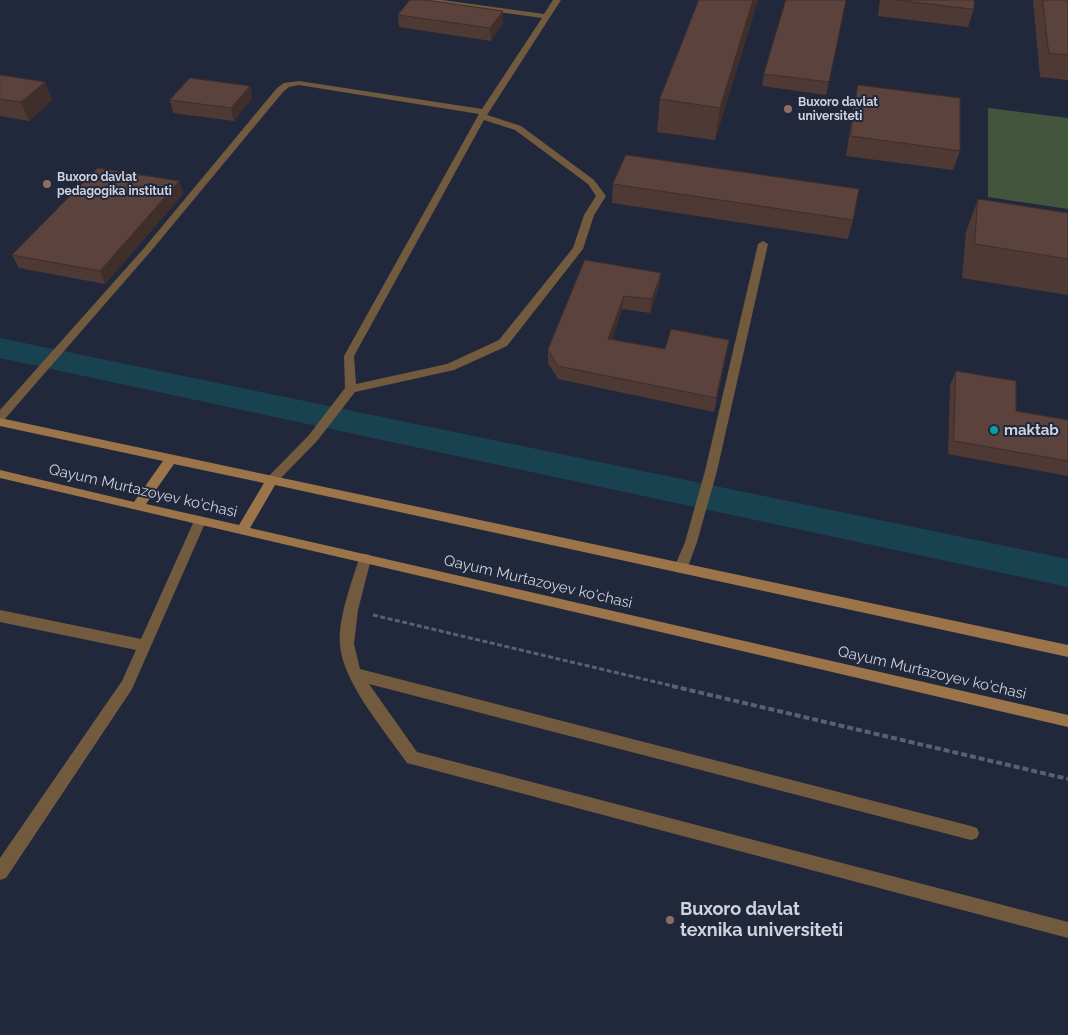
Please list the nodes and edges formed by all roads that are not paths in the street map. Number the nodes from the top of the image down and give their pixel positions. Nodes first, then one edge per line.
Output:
1 (425, 0) edge
2 (557, 0) edge
3 (546, 16) junction
4 (483, 114) junction
5 (763, 244) dead end
6 (351, 389) junction
7 (0, 417) edge
8 (0, 422) edge
9 (172, 458) junction
10 (0, 474) edge
11 (272, 480) junction
12 (137, 507) junction
13 (200, 521) junction
14 (242, 531) junction
15 (365, 559) junction
16 (681, 568) junction
17 (0, 616) edge
18 (145, 646) junction
19 (1068, 651) edge
20 (354, 674) junction
21 (1068, 721) edge
22 (971, 834) dead end
23 (0, 872) edge
24 (1068, 930) edge

1 - 3 lane
2 - 3 lane
3 - 4 lane
4 - 6 lane
4 - 6 lane
4 - 7 lane
5 - 16 lane
6 - 11 lane
8 - 9 street
9 - 11 street
9 - 12 street
10 - 12 street, Qayum Murtazoyev ko'chasi
11 - 14 street
11 - 16 street
12 - 13 street, Qayum Murtazoyev ko'chasi
13 - 14 street, Qayum Murtazoyev ko'chasi
13 - 18 lane
14 - 15 street, Qayum Murtazoyev ko'chasi
15 - 20 lane
15 - 21 street, Qayum Murtazoyev ko'chasi
16 - 19 street
17 - 18 lane
18 - 23 lane
20 - 22 lane
20 - 24 lane

